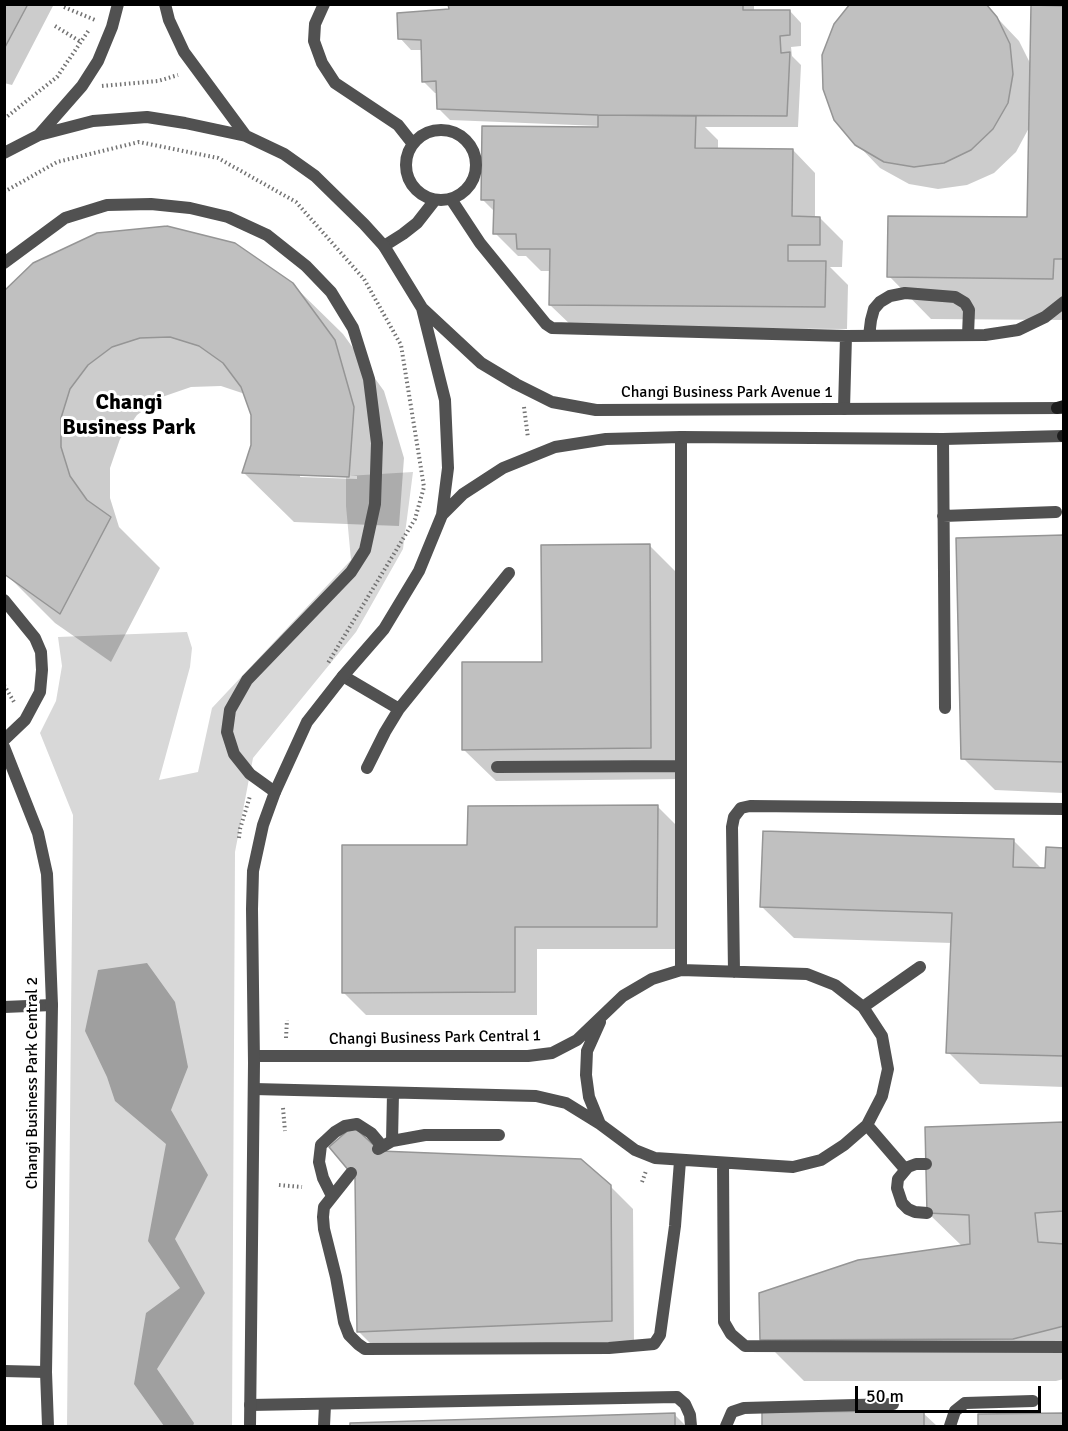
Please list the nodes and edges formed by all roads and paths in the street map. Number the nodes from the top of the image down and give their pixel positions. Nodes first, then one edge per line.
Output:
1 (118, 4) edge
2 (165, 4) edge
3 (324, 4) edge
4 (64, 7) dead end
5 (97, 12) dead end
6 (95, 20) junction
7 (55, 26) dead end
8 (81, 42) junction
9 (195, 69) junction
10 (57, 77) junction
11 (82, 86) junction
12 (4, 119) edge
13 (39, 135) junction
14 (246, 136) junction
15 (413, 144) junction
16 (4, 153) edge
17 (4, 192) edge
18 (451, 199) junction
19 (435, 200) junction
20 (384, 246) junction
21 (4, 262) edge
22 (1064, 302) edge
23 (422, 308) junction
24 (968, 335) junction
25 (846, 336) junction
26 (869, 336) junction
27 (524, 388) junction
28 (1061, 407) edge
29 (844, 409) junction
30 (1063, 436) edge
31 (681, 437) junction
32 (943, 439) junction
33 (532, 456) junction
34 (1056, 512) dead end
35 (442, 514) junction
36 (943, 516) junction
37 (509, 573) dead end
38 (4, 600) edge
39 (324, 670) dead end
40 (343, 676) junction
41 (945, 708) dead end
42 (399, 709) junction
43 (4, 740) edge
44 (4, 747) edge
45 (681, 766) junction
46 (497, 767) dead end
47 (367, 768) dead end
48 (275, 792) junction
49 (1064, 809) edge
50 (920, 967) dead end
51 (681, 970) junction
52 (734, 972) junction
53 (52, 1005) junction
54 (4, 1007) edge
55 (863, 1007) junction
56 (604, 1015) junction
57 (254, 1056) junction
58 (254, 1089) junction
59 (393, 1093) junction
60 (600, 1124) junction
61 (867, 1125) junction
62 (499, 1135) dead end
63 (384, 1145) junction
64 (680, 1161) junction
65 (723, 1163) junction
66 (926, 1164) dead end
67 (906, 1169) junction
68 (351, 1173) dead end
69 (279, 1185) dead end
70 (302, 1186) dead end
71 (332, 1196) junction
72 (927, 1213) dead end
73 (1064, 1347) edge
74 (4, 1371) edge
75 (46, 1372) junction
76 (1033, 1401) dead end
77 (893, 1404) dead end
78 (250, 1405) junction
79 (325, 1405) junction
80 (48, 1426) edge
81 (250, 1426) edge
82 (324, 1426) edge
83 (691, 1426) edge
84 (726, 1426) edge
85 (950, 1426) edge

1 - 11 street
2 - 9 street
3 - 15 street
4 - 6 path
5 - 6 path
6 - 8 path
7 - 8 path
8 - 10 path
9 - 11 path
9 - 14 street
10 - 11 path
10 - 12 path
11 - 13 street
13 - 14 street
13 - 16 street
14 - 20 street
15 - 18 street
15 - 19 street
17 - 39 path
18 - 19 street
18 - 25 street
19 - 20 street
20 - 23 street
21 - 48 street
22 - 24 street
23 - 27 street, Changi Business Park Avenue 1
23 - 35 street
24 - 26 street
24 - 26 street
25 - 26 street
25 - 29 street
27 - 29 street, Changi Business Park Avenue 1
27 - 33 path
28 - 29 street, Changi Business Park Avenue 1
30 - 32 street
31 - 32 street
31 - 33 street
31 - 45 street
32 - 36 street
33 - 35 street
34 - 36 street
35 - 40 street
36 - 41 street
37 - 42 street
38 - 43 street
40 - 42 street
40 - 48 street
42 - 47 street
44 - 53 street, Changi Business Park Central 2
45 - 46 street
45 - 51 street
48 - 57 street
49 - 52 street
50 - 55 street
51 - 52 street, Changi Business Park Central 1
51 - 56 street, Changi Business Park Central 1
52 - 55 street, Changi Business Park Central 1
53 - 54 street
53 - 75 street, Changi Business Park Central 2
55 - 61 street, Changi Business Park Central 1
56 - 57 street, Changi Business Park Central 1
56 - 60 street, Changi Business Park Central 1
57 - 58 street
58 - 59 street, Changi Business Park Central 1
58 - 78 street
59 - 60 street, Changi Business Park Central 1
59 - 63 street
60 - 64 street, Changi Business Park Central 1
61 - 65 street, Changi Business Park Central 1
61 - 67 street
62 - 63 street
63 - 71 street
64 - 65 street, Changi Business Park Central 1
64 - 71 street
65 - 73 street
66 - 67 street
67 - 72 street
68 - 71 street
69 - 70 path
74 - 75 street
75 - 80 street, Changi Business Park Central 2
76 - 85 street
77 - 84 street
78 - 79 street
78 - 81 street
79 - 82 street
79 - 83 street

